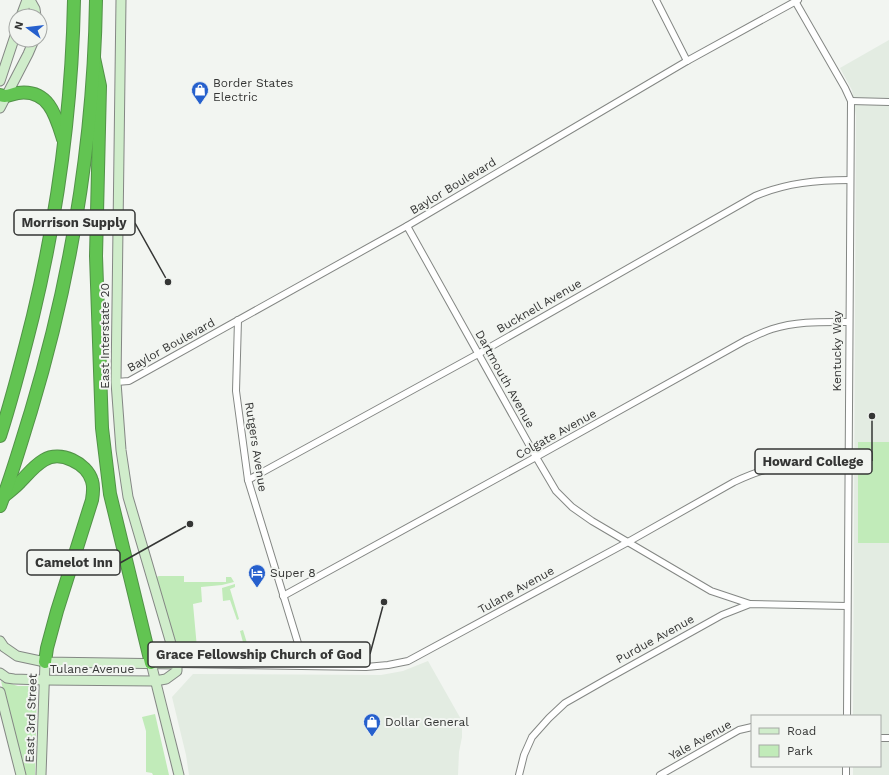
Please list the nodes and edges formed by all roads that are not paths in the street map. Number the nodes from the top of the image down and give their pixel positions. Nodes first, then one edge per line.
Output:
1 (28, 0) edge
2 (74, 0) edge
3 (96, 0) edge
4 (122, 0) edge
5 (656, 0) edge
6 (797, 1) edge
7 (35, 8) edge
8 (11, 48) edge
9 (31, 48) edge
10 (94, 58) junction
11 (687, 61) junction
12 (0, 81) edge
13 (2, 100) edge
14 (851, 101) junction
15 (889, 102) edge
16 (65, 145) junction
17 (850, 180) junction
18 (407, 226) junction
19 (238, 320) junction
20 (849, 322) junction
21 (478, 354) junction
22 (116, 382) junction
23 (0, 436) edge
24 (536, 458) junction
25 (848, 464) junction
26 (248, 480) junction
27 (2, 501) edge
28 (628, 542) junction
29 (283, 596) junction
30 (750, 604) junction
31 (848, 606) junction
32 (0, 641) edge
33 (45, 662) junction
34 (151, 663) junction
35 (177, 664) junction
36 (305, 666) junction
37 (0, 673) edge
38 (44, 680) junction
39 (155, 681) junction
40 (0, 692) edge
41 (847, 715) edge
42 (751, 727) edge
43 (21, 775) edge
44 (41, 775) edge
45 (179, 775) edge
46 (519, 775) edge
47 (660, 775) edge

1 - 7 main road
2 - 16 highway
3 - 10 highway
4 - 22 main road, East Interstate 20
5 - 11 street
6 - 11 street, Baylor Boulevard
6 - 14 street, Kentucky Way
8 - 12 main road
9 - 13 main road
10 - 27 highway
10 - 34 highway
11 - 18 street, Baylor Boulevard
13 - 16 highway
14 - 15 street
14 - 17 street, Kentucky Way
16 - 23 highway
17 - 20 street, Kentucky Way
17 - 21 street, Bucknell Avenue
18 - 19 street, Baylor Boulevard
18 - 21 street, Dartmouth Avenue
19 - 22 street, Baylor Boulevard
19 - 26 street, Rutgers Avenue
20 - 24 street, Colgate Avenue
20 - 25 street, Kentucky Way
21 - 24 street, Dartmouth Avenue
21 - 26 street, Bucknell Avenue
22 - 35 main road, East Interstate 20
24 - 28 street, Dartmouth Avenue
24 - 29 street, Colgate Avenue
25 - 28 street, Tulane Avenue
25 - 31 street, Kentucky Way
26 - 29 street, Rutgers Avenue
27 - 33 highway
28 - 30 street, Dartmouth Avenue
28 - 36 street, Tulane Avenue
29 - 36 street, Rutgers Avenue
30 - 31 street, Purdue Avenue
30 - 46 street, Purdue Avenue
31 - 41 street, Kentucky Way
32 - 33 main road, Tulane Avenue
33 - 34 main road, Tulane Avenue
33 - 38 main road, East 3rd Street
34 - 35 main road, Tulane Avenue
34 - 39 main road
35 - 36 street, Tulane Avenue
35 - 39 main road, Tulane Avenue
37 - 38 main road, Tulane Avenue
38 - 39 main road, Tulane Avenue
38 - 44 main road, East 3rd Street
39 - 45 main road
40 - 43 main road
42 - 47 street, Yale Avenue

